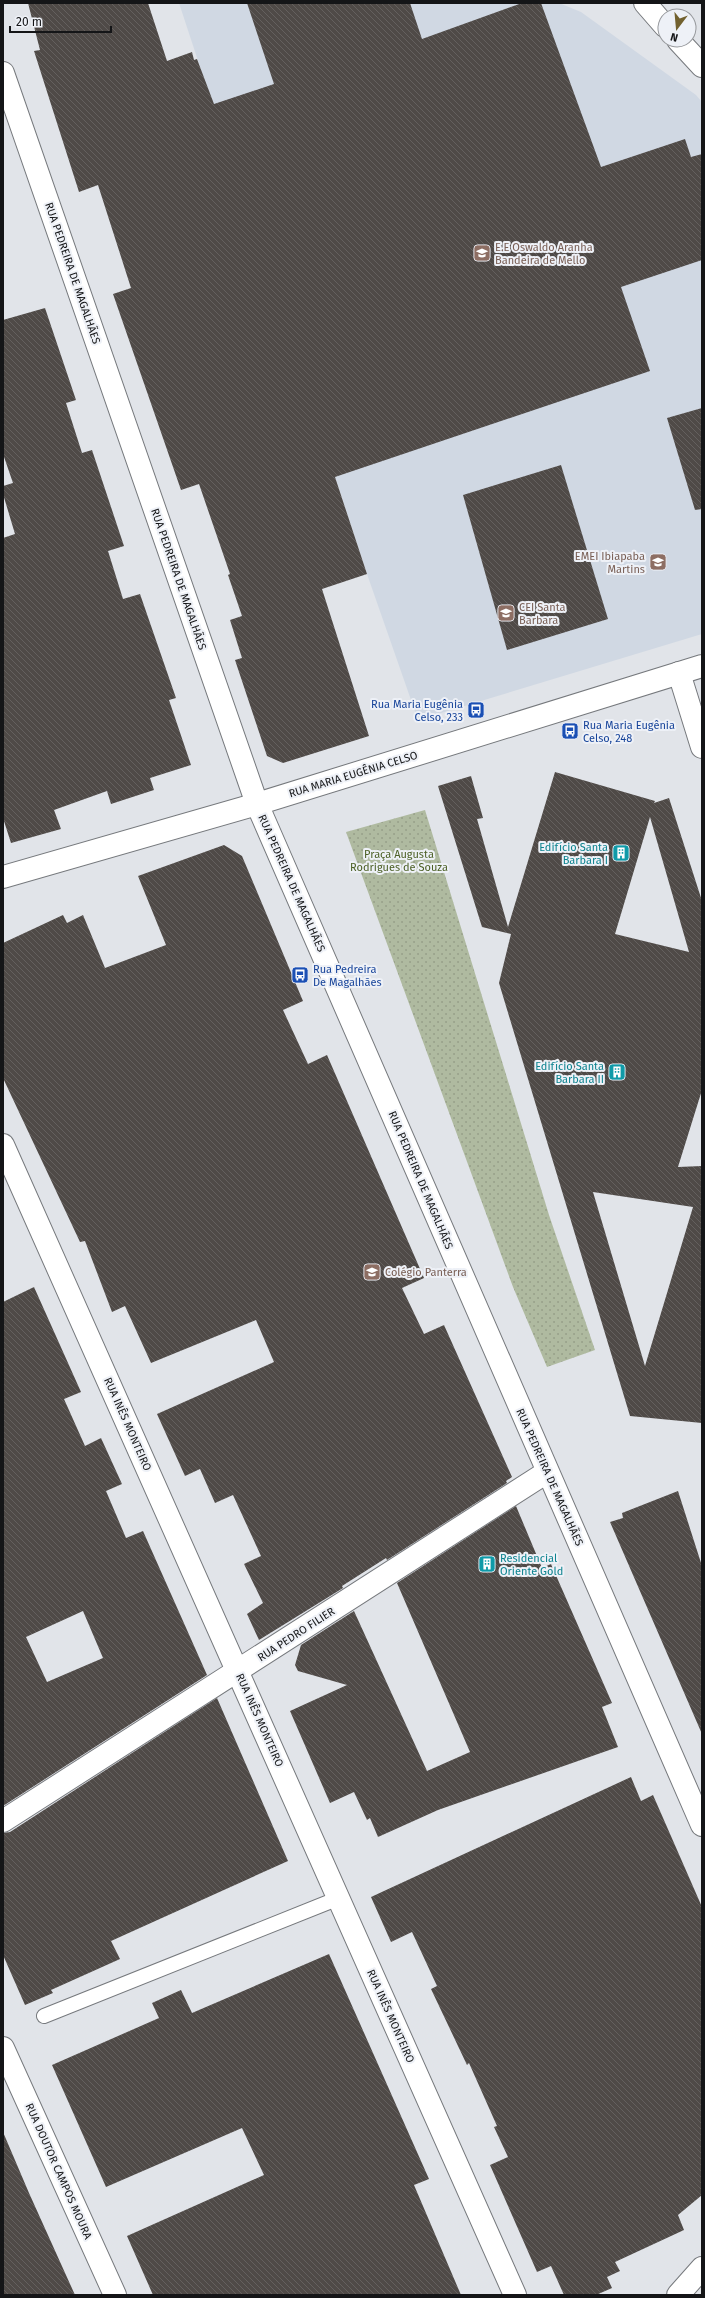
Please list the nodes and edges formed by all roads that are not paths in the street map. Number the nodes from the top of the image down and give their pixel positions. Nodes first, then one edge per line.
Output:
1 (627, 3) edge
2 (655, 14) edge
3 (685, 48) edge
4 (702, 66) edge
5 (3, 73) edge
6 (702, 666) edge
7 (679, 673) junction
8 (702, 747) edge
9 (257, 804) junction
10 (3, 877) edge
11 (3, 1146) edge
12 (547, 1472) junction
13 (238, 1671) junction
14 (3, 1821) edge
15 (702, 1825) edge
16 (339, 1898) junction
17 (44, 2016) dead end
18 (3, 2048) edge
19 (702, 2268) edge
20 (115, 2295) edge
21 (515, 2295) edge
22 (678, 2295) edge

1 - 2 street
3 - 4 street
5 - 9 street, RUA PEDREIRA DE MAGALHÃES
6 - 7 street, RUA MARIA EUGÊNIA CELSO
7 - 8 street
7 - 9 street, RUA MARIA EUGÊNIA CELSO
9 - 10 street, RUA MARIA EUGÊNIA CELSO
9 - 12 street, RUA PEDREIRA DE MAGALHÃES
11 - 13 street, RUA INÊS MONTEIRO
12 - 13 street, RUA PEDRO FILIER
12 - 15 street, RUA PEDREIRA DE MAGALHÃES
13 - 14 street, RUA PEDRO FILIER
13 - 16 street, RUA INÊS MONTEIRO
16 - 17 lane
16 - 21 street, RUA INÊS MONTEIRO
18 - 20 street, RUA DOUTOR CAMPOS MOURA
19 - 22 street

